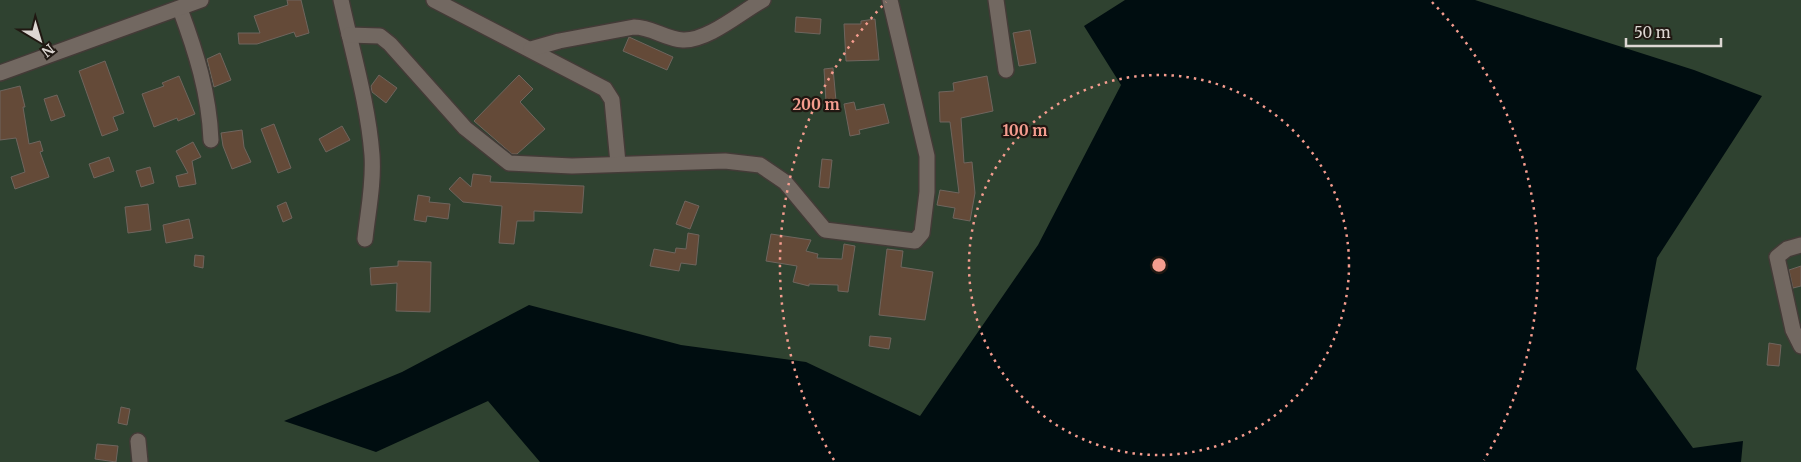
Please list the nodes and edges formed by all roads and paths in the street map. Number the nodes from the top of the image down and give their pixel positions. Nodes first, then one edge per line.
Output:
1 (202, 0) edge
2 (342, 0) edge
3 (434, 0) edge
4 (763, 0) edge
5 (890, 0) edge
6 (996, 0) edge
7 (180, 9) junction
8 (349, 35) junction
9 (531, 50) junction
10 (1006, 70) dead end
11 (0, 73) edge
12 (211, 140) dead end
13 (618, 163) junction
14 (365, 239) dead end
15 (1801, 246) edge
16 (1801, 346) edge
17 (138, 440) dead end
18 (140, 462) edge

1 - 7 street
2 - 8 street
3 - 9 street
4 - 9 street
5 - 13 street
6 - 10 street
7 - 11 street
7 - 12 street
8 - 13 street
8 - 14 street
9 - 13 street
15 - 16 street
17 - 18 street

